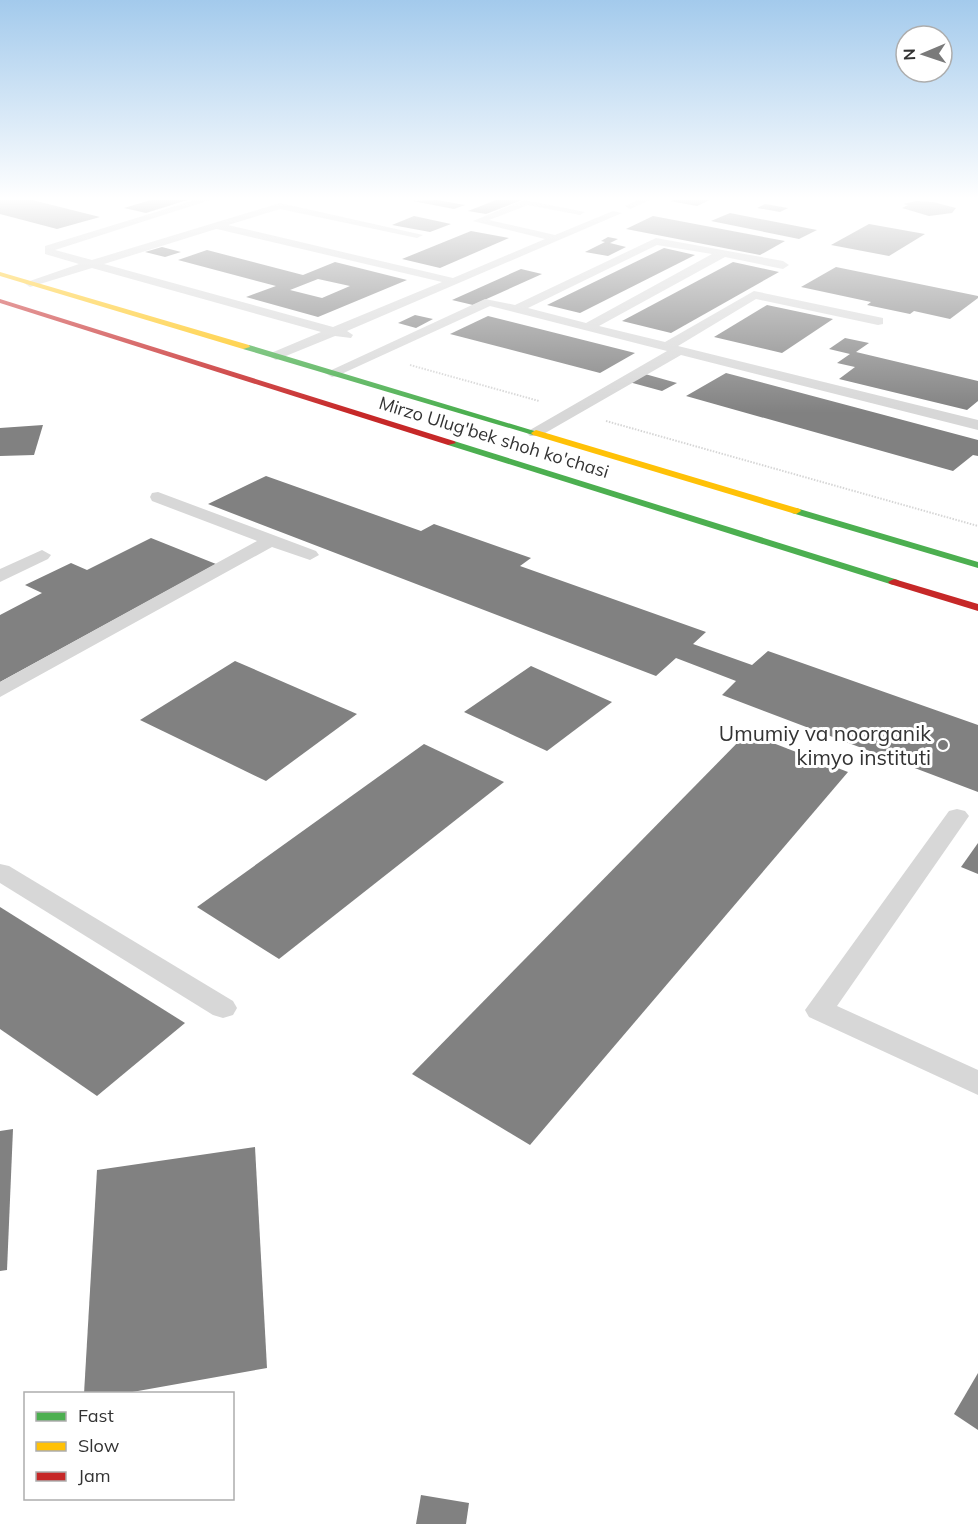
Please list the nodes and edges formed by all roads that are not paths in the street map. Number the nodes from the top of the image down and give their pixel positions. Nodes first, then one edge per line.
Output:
1 (66, 271) edge
2 (121, 271) edge
3 (410, 271) edge
4 (472, 271) edge
5 (594, 271) edge
6 (690, 271) edge
7 (0, 274) edge
8 (452, 281) junction
9 (30, 282) junction
10 (0, 302) edge
11 (516, 309) junction
12 (878, 321) dead end
13 (588, 327) junction
14 (346, 334) dead end
15 (673, 348) junction
16 (276, 356) junction
17 (332, 373) junction
18 (978, 425) edge
19 (535, 433) junction
20 (158, 497) dead end
21 (271, 540) junction
22 (42, 555) dead end
23 (310, 555) dead end
24 (978, 565) edge
25 (0, 576) edge
26 (978, 608) edge
27 (0, 691) edge
28 (957, 816) dead end
29 (0, 872) edge
30 (223, 1008) dead end
31 (978, 1083) edge

1 - 9 lane
2 - 14 lane
3 - 8 lane
4 - 8 lane
5 - 11 lane
6 - 13 lane
7 - 9 main road, Mirzo Ulug'bek shoh ko'chasi
8 - 16 lane
9 - 16 main road, Mirzo Ulug'bek shoh ko'chasi
10 - 26 main road, Mirzo Ulug'bek shoh ko'chasi
11 - 13 lane
11 - 17 lane
12 - 15 lane
13 - 15 lane
15 - 18 lane
15 - 19 lane
16 - 17 main road, Mirzo Ulug'bek shoh ko'chasi
17 - 19 main road, Mirzo Ulug'bek shoh ko'chasi
19 - 24 main road, Mirzo Ulug'bek shoh ko'chasi
20 - 21 lane
21 - 23 lane
21 - 27 lane
22 - 25 lane
28 - 31 lane
29 - 30 lane

